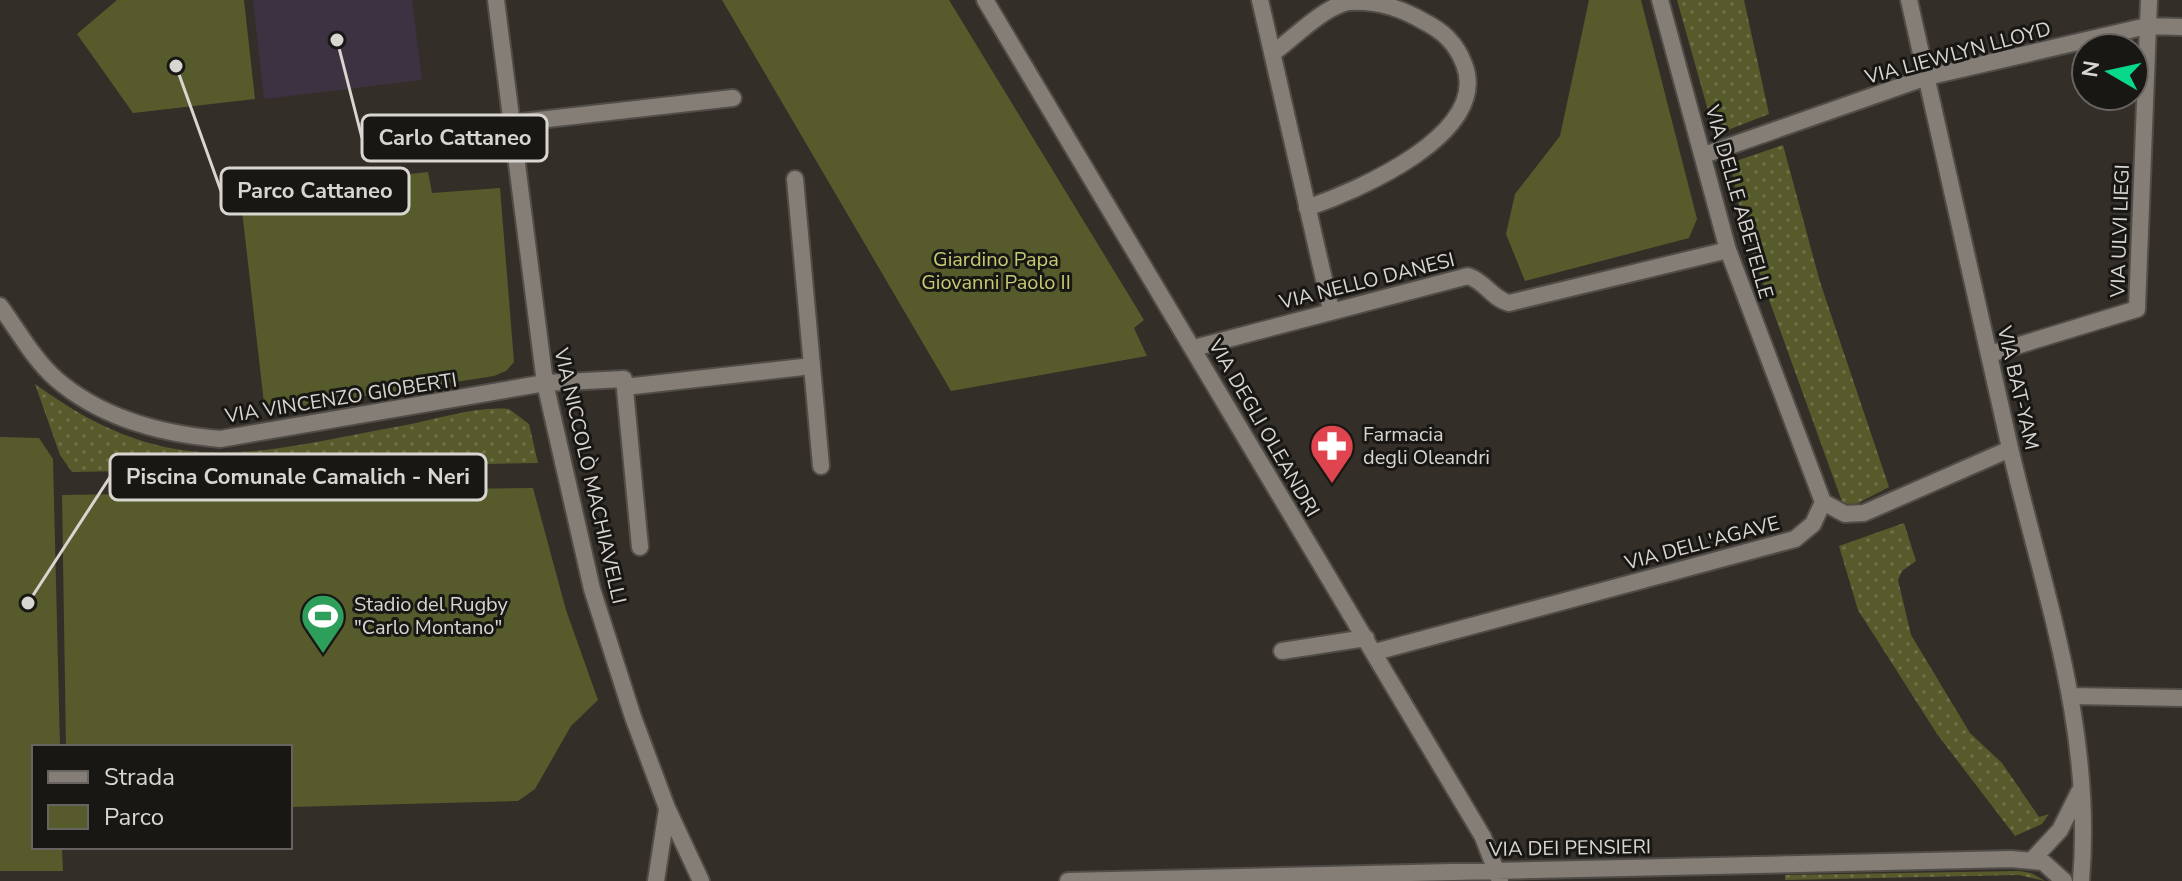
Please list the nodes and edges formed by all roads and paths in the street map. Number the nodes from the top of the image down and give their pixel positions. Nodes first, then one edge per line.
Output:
1 (496, 0) edge
2 (985, 0) edge
3 (1260, 0) edge
4 (1660, 0) edge
5 (1909, 0) edge
6 (2149, 0) edge
7 (2147, 26) junction
8 (2182, 27) edge
9 (1273, 53) junction
10 (1927, 77) junction
11 (733, 98) dead end
12 (512, 123) junction
13 (1704, 155) junction
14 (795, 179) dead end
15 (1307, 208) junction
16 (1728, 250) junction
17 (0, 306) edge
18 (1331, 310) junction
19 (1194, 348) junction
20 (1990, 354) junction
21 (812, 366) junction
22 (545, 383) junction
23 (625, 387) junction
24 (2010, 449) junction
25 (821, 466) dead end
26 (1823, 502) junction
27 (640, 547) dead end
28 (1371, 645) junction
29 (1282, 651) dead end
30 (2072, 696) junction
31 (2182, 698) edge
32 (2081, 786) junction
33 (667, 808) junction
34 (2033, 859) junction
35 (1499, 875) edge
36 (656, 881) edge
37 (701, 881) edge
38 (1068, 881) edge
39 (2064, 881) edge
40 (2081, 881) edge

1 - 12 street, VIA NICCOLÒ MACHIAVELLI
2 - 19 street, VIA DEGLI OLEANDRI
3 - 9 street
4 - 13 street, VIA DELLE ABETELLE
5 - 10 street, VIA BAT-YAM
6 - 7 street, VIA ULVI LIEGI
7 - 8 street, VIA LIEWLYN LLOYD
7 - 10 street, VIA LIEWLYN LLOYD
7 - 20 street, VIA ULVI LIEGI
9 - 15 street
9 - 15 street
10 - 13 street, VIA LIEWLYN LLOYD
10 - 20 street, VIA BAT-YAM
11 - 12 street
12 - 22 street, VIA NICCOLÒ MACHIAVELLI
13 - 16 street, VIA DELLE ABETELLE
14 - 21 street
15 - 18 street
16 - 18 street, VIA NELLO DANESI
16 - 26 street, VIA DELLE ABETELLE
17 - 22 street, VIA VINCENZO GIOBERTI
18 - 19 street, VIA NELLO DANESI
19 - 28 street, VIA DEGLI OLEANDRI
20 - 24 street, VIA BAT-YAM
21 - 23 street
21 - 25 street
22 - 23 street, VIA VINCENZO GIOBERTI
22 - 33 street, VIA NICCOLÒ MACHIAVELLI
23 - 27 street
24 - 26 street
24 - 30 street, VIA BAT-YAM
26 - 28 street, VIA DELL'AGAVE
28 - 29 street, VIA DELL'AGAVE
28 - 35 street, VIA DEGLI OLEANDRI
30 - 31 street
30 - 32 street, VIA BAT-YAM
32 - 34 street
32 - 40 street, VIA BAT-YAM
33 - 36 street, VIA NICCOLÒ MACHIAVELLI
33 - 37 street, VIA NICCOLÒ MACHIAVELLI
34 - 35 street, VIA DEI PENSIERI
34 - 39 street
35 - 38 street, VIA DEI PENSIERI

